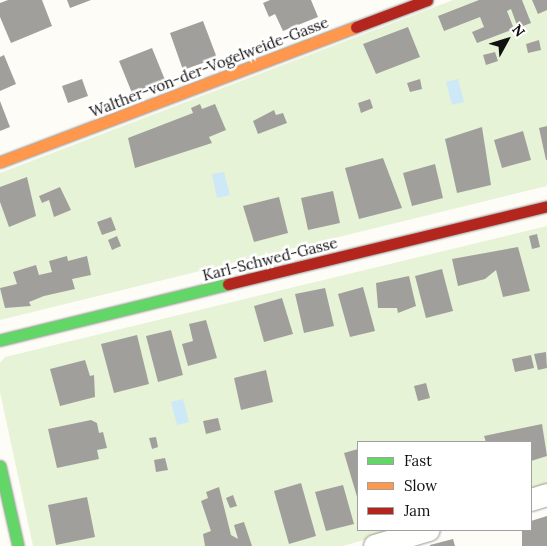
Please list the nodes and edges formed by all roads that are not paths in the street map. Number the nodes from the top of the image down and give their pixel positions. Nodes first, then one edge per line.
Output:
1 (427, 0) edge
2 (0, 162) edge
3 (547, 206) edge
4 (0, 340) edge
5 (0, 466) edge
6 (547, 495) edge
7 (532, 500) edge
8 (426, 531) edge
9 (18, 546) edge
10 (375, 546) edge

1 - 2 street, Walther-von-der-Vogelweide-Gasse
3 - 4 street, Karl-Schwed-Gasse
5 - 9 street
6 - 7 street
8 - 10 street

